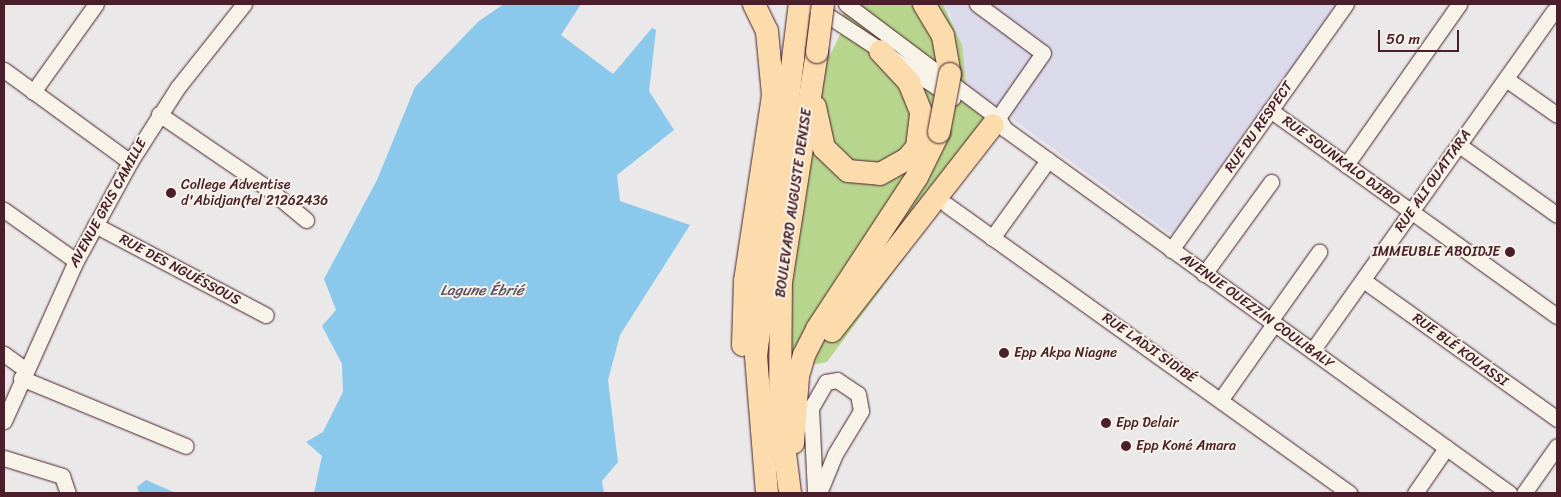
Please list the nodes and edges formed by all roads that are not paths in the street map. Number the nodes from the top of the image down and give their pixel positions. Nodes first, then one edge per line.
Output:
1 (96, 4) edge
2 (754, 4) edge
3 (800, 4) edge
4 (811, 4) edge
5 (823, 4) edge
6 (846, 4) edge
7 (924, 4) edge
8 (977, 4) edge
9 (1346, 4) edge
10 (1459, 4) edge
11 (235, 6) edge
12 (1551, 10) edge
13 (880, 51) junction
14 (817, 52) junction
15 (4, 70) edge
16 (1506, 78) junction
17 (33, 92) junction
18 (1270, 110) junction
19 (159, 114) junction
20 (1557, 115) edge
21 (999, 124) junction
22 (1459, 145) junction
23 (1048, 160) junction
24 (130, 162) junction
25 (1346, 165) junction
26 (1271, 182) dead end
27 (947, 205) dead end
28 (4, 210) edge
29 (1411, 212) junction
30 (1557, 215) edge
31 (306, 220) dead end
32 (95, 225) junction
33 (992, 238) junction
34 (1171, 250) junction
35 (1319, 252) dead end
36 (76, 261) junction
37 (1204, 274) junction
38 (1363, 280) junction
39 (266, 315) dead end
40 (1557, 316) edge
41 (1272, 323) junction
42 (1312, 352) junction
43 (4, 354) edge
44 (23, 374) junction
45 (1221, 399) junction
46 (795, 416) junction
47 (1557, 419) edge
48 (4, 421) edge
49 (186, 446) dead end
50 (1557, 446) edge
51 (1446, 448) junction
52 (4, 458) edge
53 (762, 459) junction
54 (789, 489) edge
55 (68, 493) edge
56 (767, 493) edge
57 (815, 493) edge
58 (820, 493) edge
59 (1350, 493) edge
60 (1415, 493) edge
61 (1509, 493) edge
62 (1524, 493) edge

1 - 17 street
2 - 53 highway
3 - 53 highway, BOULEVARD AUGUSTE DENISE
4 - 13 street, AVENUE OUEZZIN COULIBALY
5 - 14 highway, BOULEVARD AUGUSTE DENISE, bridge
6 - 21 street, AVENUE OUEZZIN COULIBALY
7 - 46 highway, bridge
8 - 21 street
9 - 18 street, RUE DU RESPECT
10 - 25 street
11 - 19 street, AVENUE GRIS CAMILLE
12 - 16 street, RUE ALI OUATTARA
13 - 14 highway
13 - 21 street, AVENUE OUEZZIN COULIBALY
14 - 54 highway, BOULEVARD AUGUSTE DENISE
15 - 17 street
16 - 20 street
16 - 22 street, RUE ALI OUATTARA
17 - 24 street
18 - 25 street, RUE SOUNKALO DJIBO
18 - 34 street, RUE DU RESPECT
19 - 24 street, AVENUE GRIS CAMILLE
19 - 31 street
21 - 23 street, AVENUE OUEZZIN COULIBALY
21 - 46 highway
22 - 29 street, RUE ALI OUATTARA
22 - 30 street
23 - 33 street
23 - 34 street, AVENUE OUEZZIN COULIBALY
24 - 32 street, AVENUE GRIS CAMILLE
25 - 29 street, RUE SOUNKALO DJIBO
26 - 37 street
27 - 33 street, RUE LADJI SIDIBÉ
28 - 36 street
29 - 38 street, RUE ALI OUATTARA
29 - 40 street, RUE SOUNKALO DJIBO
32 - 36 street, AVENUE GRIS CAMILLE
32 - 39 street, RUE DES NGUÉSSOUS
33 - 45 street, RUE LADJI SIDIBÉ
34 - 37 street, AVENUE OUEZZIN COULIBALY
35 - 41 street
36 - 44 street, AVENUE GRIS CAMILLE
37 - 41 street, AVENUE OUEZZIN COULIBALY
38 - 42 street, RUE ALI OUATTARA
38 - 47 street, RUE BLÉ KOUASSI
41 - 42 street, AVENUE OUEZZIN COULIBALY
41 - 45 street
42 - 51 street, AVENUE OUEZZIN COULIBALY
43 - 44 street
44 - 48 street, AVENUE GRIS CAMILLE
44 - 49 street
45 - 59 street, RUE LADJI SIDIBÉ
46 - 54 highway
50 - 62 street
51 - 60 street
51 - 61 street, AVENUE OUEZZIN COULIBALY
52 - 55 street
53 - 56 highway, BOULEVARD AUGUSTE DENISE
57 - 58 street

